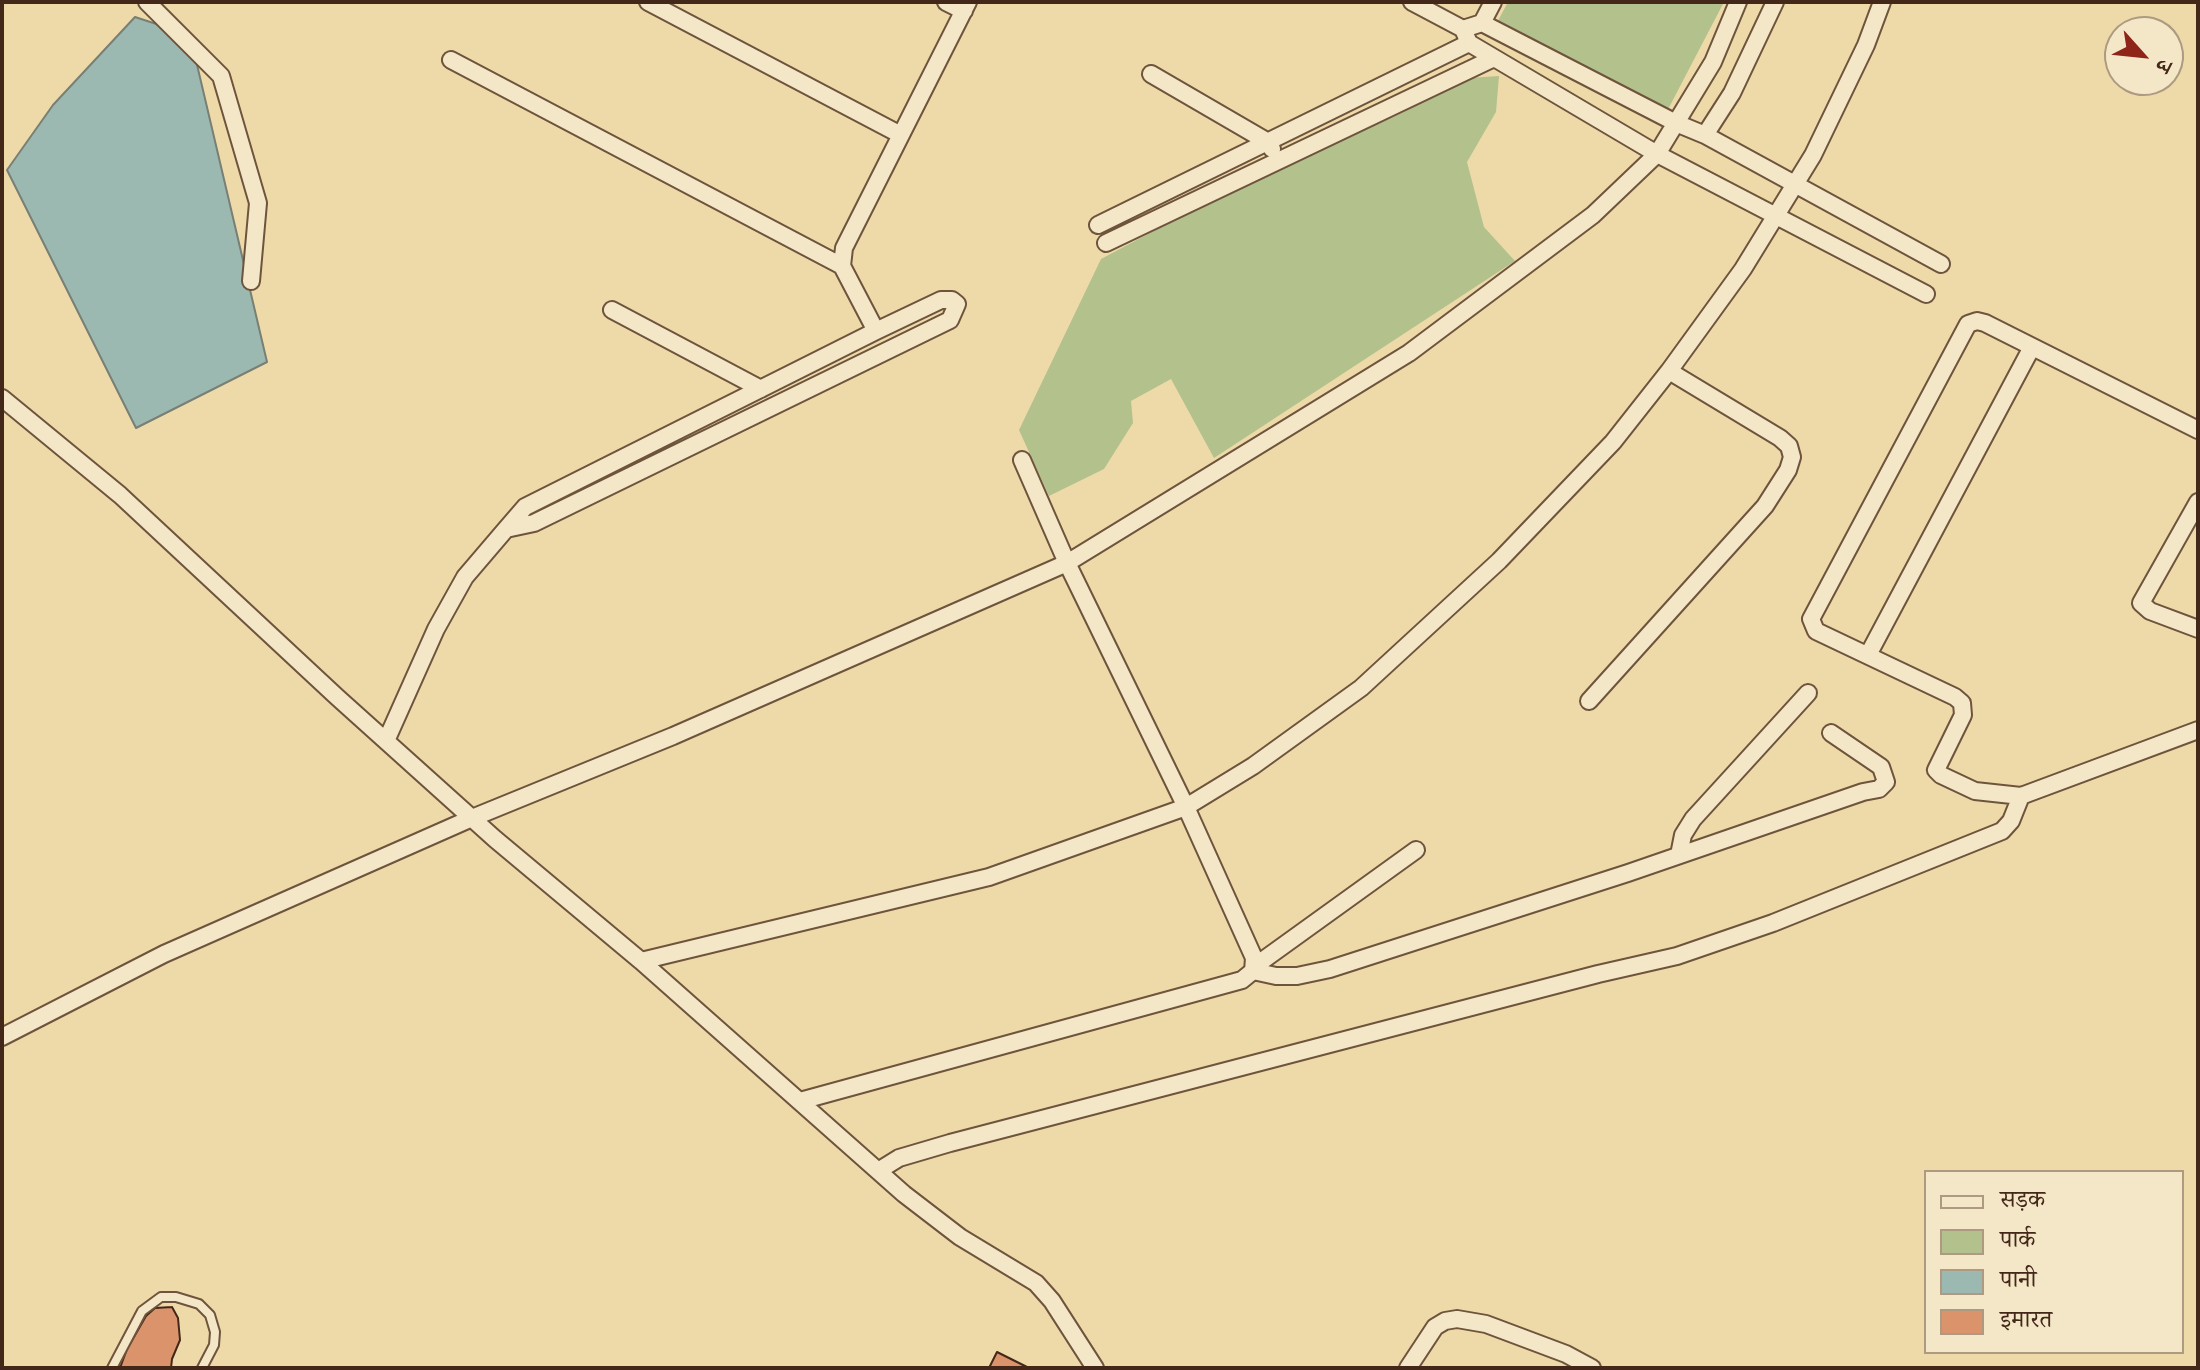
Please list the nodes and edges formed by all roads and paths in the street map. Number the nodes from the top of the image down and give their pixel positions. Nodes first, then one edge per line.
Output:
1 (147, 2) edge
2 (648, 2) edge
3 (946, 2) edge
4 (1412, 2) edge
5 (1493, 2) edge
6 (1738, 2) edge
7 (1775, 2) edge
8 (1882, 2) edge
9 (966, 7) edge
10 (1482, 23) junction
11 (1466, 36) junction
12 (1494, 58) junction
13 (451, 60) dead end
14 (1151, 74) dead end
15 (1676, 123) junction
16 (901, 135) junction
17 (1705, 135) junction
18 (1268, 142) junction
19 (1657, 154) junction
20 (1279, 160) junction
21 (1794, 186) junction
22 (1775, 216) junction
23 (1098, 225) dead end
24 (1106, 243) dead end
25 (1941, 264) dead end
26 (842, 266) junction
27 (251, 281) dead end
28 (1926, 294) dead end
29 (612, 310) dead end
30 (876, 331) junction
31 (2032, 347) junction
32 (1669, 371) junction
33 (761, 389) junction
34 (2, 398) edge
35 (2198, 430) edge
36 (1022, 460) dead end
37 (2198, 502) edge
38 (506, 529) junction
39 (1067, 563) junction
40 (2198, 629) edge
41 (1868, 655) junction
42 (1808, 693) dead end
43 (1589, 701) dead end
44 (2198, 730) edge
45 (1831, 733) dead end
46 (386, 741) junction
47 (2021, 796) junction
48 (1186, 807) junction
49 (472, 818) junction
50 (1416, 850) dead end
51 (1679, 855) junction
52 (641, 961) junction
53 (1254, 968) junction
54 (2, 1037) edge
55 (800, 1101) junction
56 (878, 1171) junction
57 (1563, 1361) edge
58 (112, 1368) edge
59 (202, 1368) edge
60 (1095, 1368) edge
61 (1408, 1368) edge
62 (1592, 1368) edge

1 - 27 street
2 - 16 street
3 - 9 street
4 - 11 street
5 - 10 street
6 - 15 street
7 - 17 street
8 - 21 street
9 - 16 street
10 - 11 street
10 - 15 street
11 - 12 street
11 - 18 street
12 - 19 street
12 - 20 street
13 - 26 street
14 - 18 street
15 - 17 street
15 - 19 street
16 - 26 street
17 - 21 street
18 - 20 street
18 - 23 street
19 - 22 street
19 - 39 street
20 - 24 street
21 - 22 street
21 - 25 street
22 - 28 street
22 - 32 street
26 - 30 street
29 - 33 street
30 - 33 street
30 - 38 street
31 - 35 street
31 - 41 street
31 - 41 street
32 - 43 street
32 - 48 street
33 - 38 street
34 - 46 street
36 - 39 street
37 - 40 street
38 - 46 street
39 - 48 street
39 - 49 street
41 - 47 street
42 - 51 street
44 - 47 street
45 - 51 street
46 - 49 street
47 - 56 street
48 - 52 street
48 - 53 street
49 - 52 street
49 - 54 street
50 - 53 street
51 - 53 street
52 - 55 street
53 - 55 street
55 - 56 street
56 - 60 street
57 - 61 street
57 - 62 street
58 - 59 lane

